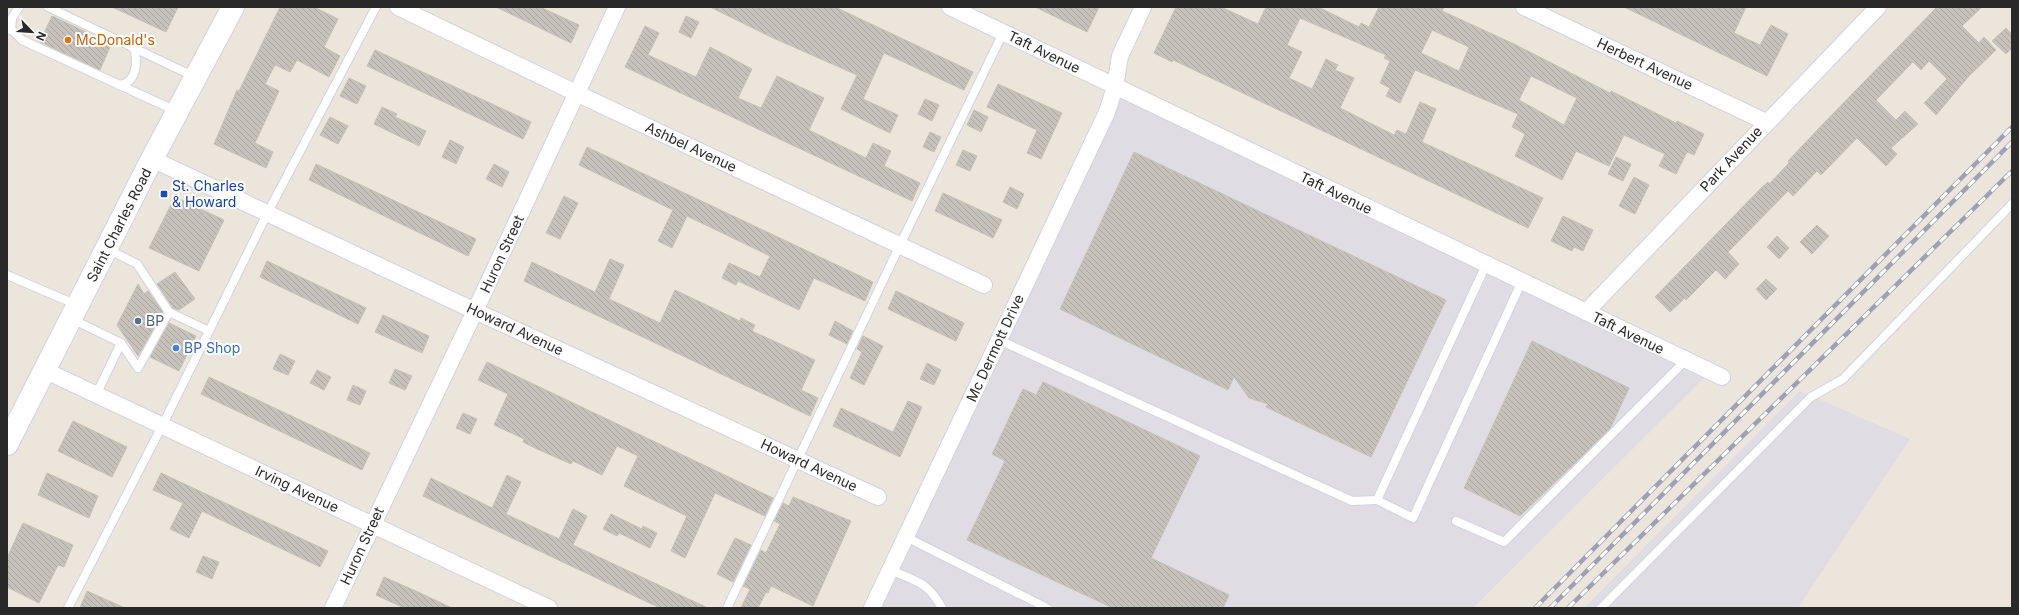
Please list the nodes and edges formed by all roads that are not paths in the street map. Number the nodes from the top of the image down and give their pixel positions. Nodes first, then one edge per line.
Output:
1 (19, 7) edge
2 (48, 7) edge
3 (233, 7) edge
4 (376, 7) edge
5 (398, 7) edge
6 (617, 7) edge
7 (950, 7) edge
8 (1143, 7) edge
9 (1524, 7) edge
10 (1878, 7) edge
11 (9, 27) edge
12 (1003, 33) junction
13 (134, 48) junction
14 (196, 77) junction
15 (119, 85) junction
16 (1115, 87) junction
17 (576, 93) junction
18 (178, 112) junction
19 (1766, 122) junction
20 (152, 159) junction
21 (2012, 204) edge
22 (268, 212) junction
23 (900, 245) junction
24 (106, 249) junction
25 (1486, 265) junction
26 (7, 275) edge
27 (1522, 281) junction
28 (984, 285) dead end
29 (475, 311) junction
30 (74, 312) junction
31 (169, 312) junction
32 (1586, 312) junction
33 (209, 331) junction
34 (999, 340) junction
35 (121, 343) junction
36 (1686, 360) junction
37 (44, 370) junction
38 (1722, 377) dead end
39 (96, 394) junction
40 (162, 426) junction
41 (7, 444) edge
42 (798, 460) junction
43 (878, 497) dead end
44 (1377, 500) junction
45 (1456, 521) dead end
46 (372, 524) junction
47 (906, 537) junction
48 (890, 570) junction
49 (68, 608) edge
50 (333, 608) edge
51 (549, 608) edge
52 (728, 608) edge
53 (872, 608) edge
54 (942, 608) edge
55 (1047, 608) edge
56 (1601, 608) edge

1 - 11 lane
2 - 13 lane
3 - 14 main road, Saint Charles Road
4 - 22 lane
5 - 17 street, Ashbel Avenue
6 - 17 street, Huron Street
7 - 12 street, Taft Avenue
8 - 16 street, Mc Dermott Drive
9 - 19 street, Herbert Avenue
10 - 19 street, Park Avenue
11 - 15 lane
12 - 16 street, Taft Avenue
12 - 23 lane
13 - 14 lane
13 - 15 lane
14 - 18 main road, Saint Charles Road
15 - 18 lane
16 - 25 street, Taft Avenue
16 - 34 street, Mc Dermott Drive
17 - 23 street, Ashbel Avenue
17 - 29 street, Huron Street
18 - 20 main road, Saint Charles Road
19 - 32 street, Park Avenue
20 - 22 street, Howard Avenue
20 - 24 main road, Saint Charles Road
21 - 56 lane
22 - 29 street, Howard Avenue
22 - 33 lane
23 - 28 street, Ashbel Avenue
23 - 42 lane
24 - 30 main road, Saint Charles Road
24 - 31 lane
25 - 27 street, Taft Avenue
25 - 44 lane
26 - 30 lane
27 - 32 street, Taft Avenue
27 - 44 lane
29 - 42 street, Howard Avenue
29 - 46 street, Huron Street
30 - 35 lane
30 - 37 main road, Saint Charles Road
31 - 33 lane
31 - 35 lane
32 - 36 street, Taft Avenue
33 - 40 lane
34 - 44 lane
34 - 47 street, Mc Dermott Drive
35 - 39 lane
36 - 38 street, Taft Avenue
36 - 45 lane
37 - 39 street, Irving Avenue
37 - 41 main road, Saint Charles Road
39 - 40 street, Irving Avenue
40 - 46 street, Irving Avenue
40 - 49 lane
42 - 43 street, Howard Avenue
42 - 52 lane
46 - 50 street, Huron Street
46 - 51 street, Irving Avenue
47 - 48 street, Mc Dermott Drive
47 - 55 lane
48 - 53 street, Mc Dermott Drive
48 - 54 lane

